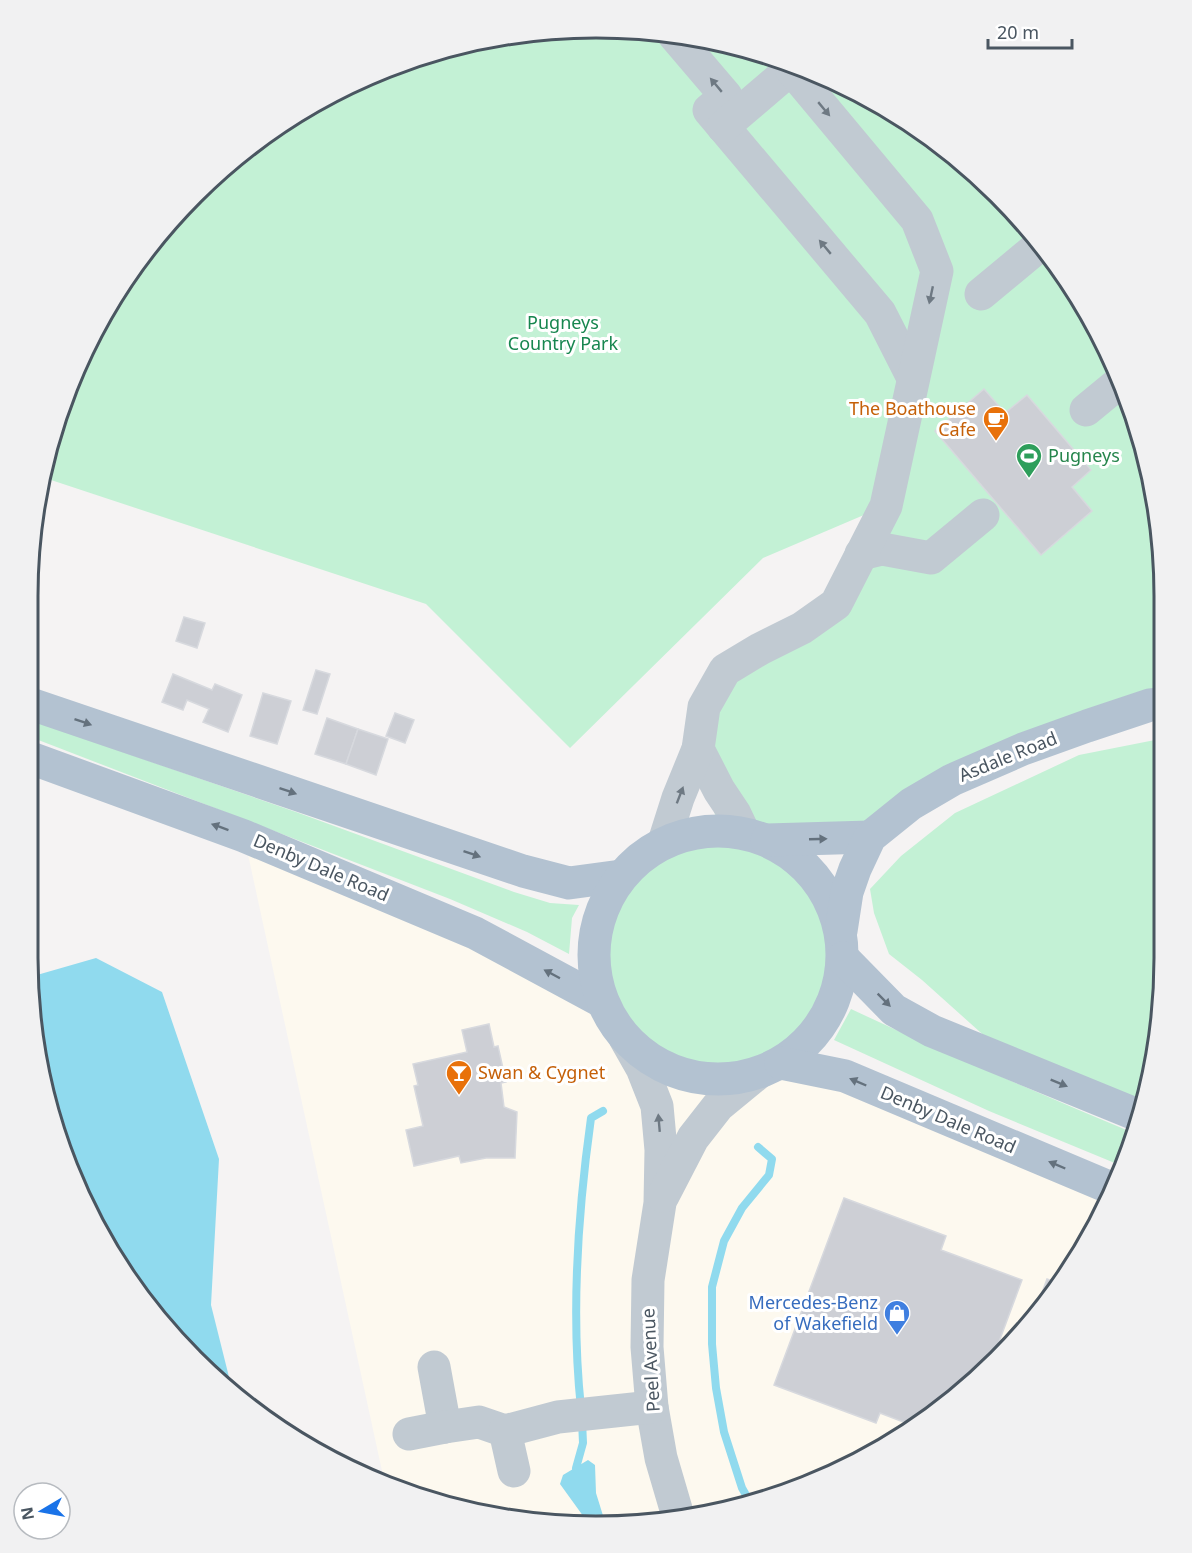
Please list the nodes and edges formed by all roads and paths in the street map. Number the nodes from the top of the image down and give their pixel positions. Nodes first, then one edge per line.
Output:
1 (682, 44) edge
2 (788, 72) edge
3 (802, 77) edge
4 (723, 127) junction
5 (1034, 249) edge
6 (981, 294) dead end
7 (913, 378) junction
8 (1114, 387) edge
9 (1086, 410) dead end
10 (983, 515) dead end
11 (861, 554) junction
12 (1154, 705) edge
13 (38, 706) edge
14 (698, 749) junction
15 (38, 761) edge
16 (755, 836) junction
17 (870, 837) junction
18 (664, 842) junction
19 (621, 876) junction
20 (842, 945) junction
21 (603, 1002) junction
22 (625, 1038) junction
23 (769, 1068) junction
24 (1132, 1113) edge
25 (1105, 1186) edge
26 (660, 1203) junction
27 (434, 1366) dead end
28 (652, 1407) junction
29 (445, 1427) junction
30 (505, 1431) junction
31 (409, 1434) dead end
32 (514, 1471) dead end
33 (676, 1510) edge

4 -> 1 street
2 - 4 street
3 -> 7 street
7 -> 4 street
5 - 6 street
7 - 11 street
8 - 9 street
10 - 11 street
11 - 14 street
12 - 17 main road, Asdale Road
13 -> 19 main road
14 - 16 street
18 -> 14 street
21 -> 15 main road, Denby Dale Road
16 -> 17 main road
16 - 18 main road
16 - 20 main road
17 - 20 main road, Asdale Road
18 - 19 main road
19 - 21 main road
20 - 23 main road, Asdale Road
20 -> 24 main road
21 - 22 main road
22 - 23 main road
26 -> 22 street, Peel Avenue
25 -> 23 main road, Denby Dale Road
23 - 26 street, Peel Avenue
26 - 28 street, Peel Avenue
27 - 29 street
28 - 30 street
28 - 33 street, Peel Avenue
29 - 30 street
29 - 31 street
30 - 32 street

